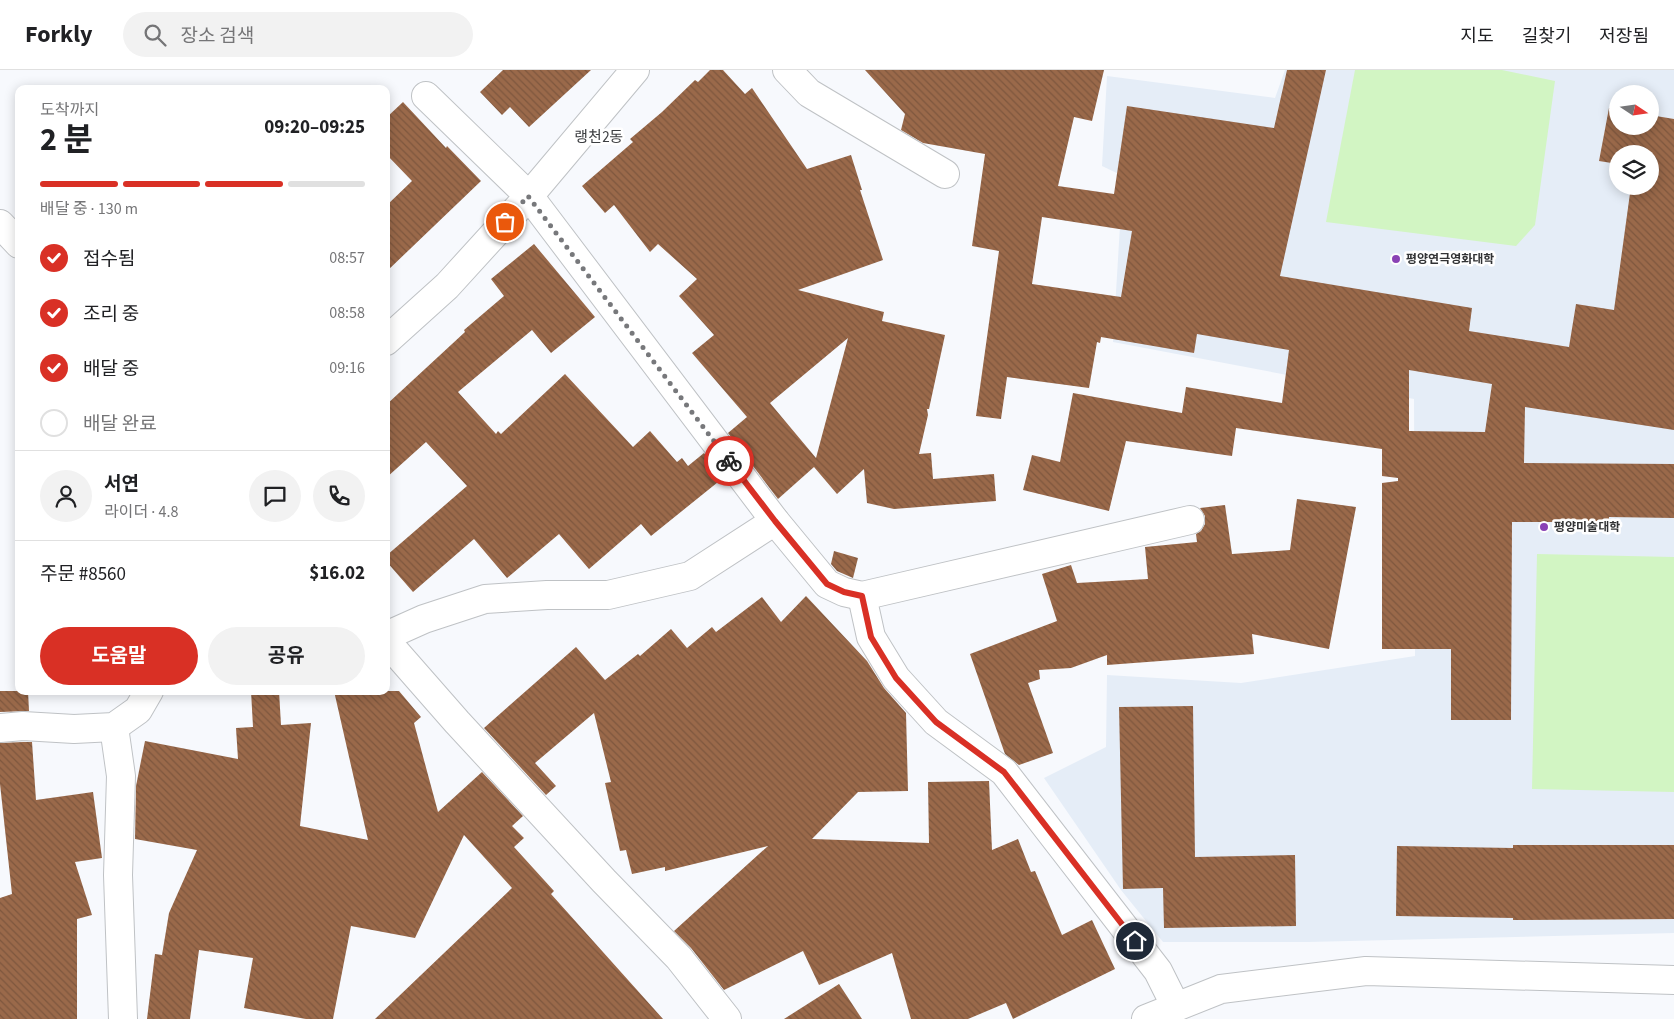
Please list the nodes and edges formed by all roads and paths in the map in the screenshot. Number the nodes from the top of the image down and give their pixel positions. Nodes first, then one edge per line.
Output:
1 (635, 70) edge
2 (787, 70) edge
3 (426, 96) dead end
4 (945, 174) dead end
5 (528, 196) junction
6 (0, 224) edge
7 (15, 240) edge
8 (390, 337) edge
9 (1190, 520) dead end
10 (775, 521) junction
11 (862, 596) junction
12 (390, 634) edge
13 (390, 646) edge
14 (147, 695) edge
15 (114, 727) junction
16 (0, 728) edge
17 (1674, 980) edge
18 (1176, 1007) junction
19 (123, 1019) edge
20 (727, 1019) edge
21 (1146, 1019) edge

1 - 5 street
2 - 4 street
3 - 5 street
5 - 8 street
5 - 10 street
6 - 7 street
9 - 11 street
10 - 11 street
10 - 12 street
11 - 18 street
13 - 20 street
14 - 15 street
15 - 16 street
15 - 19 street
17 - 18 street
18 - 21 street

